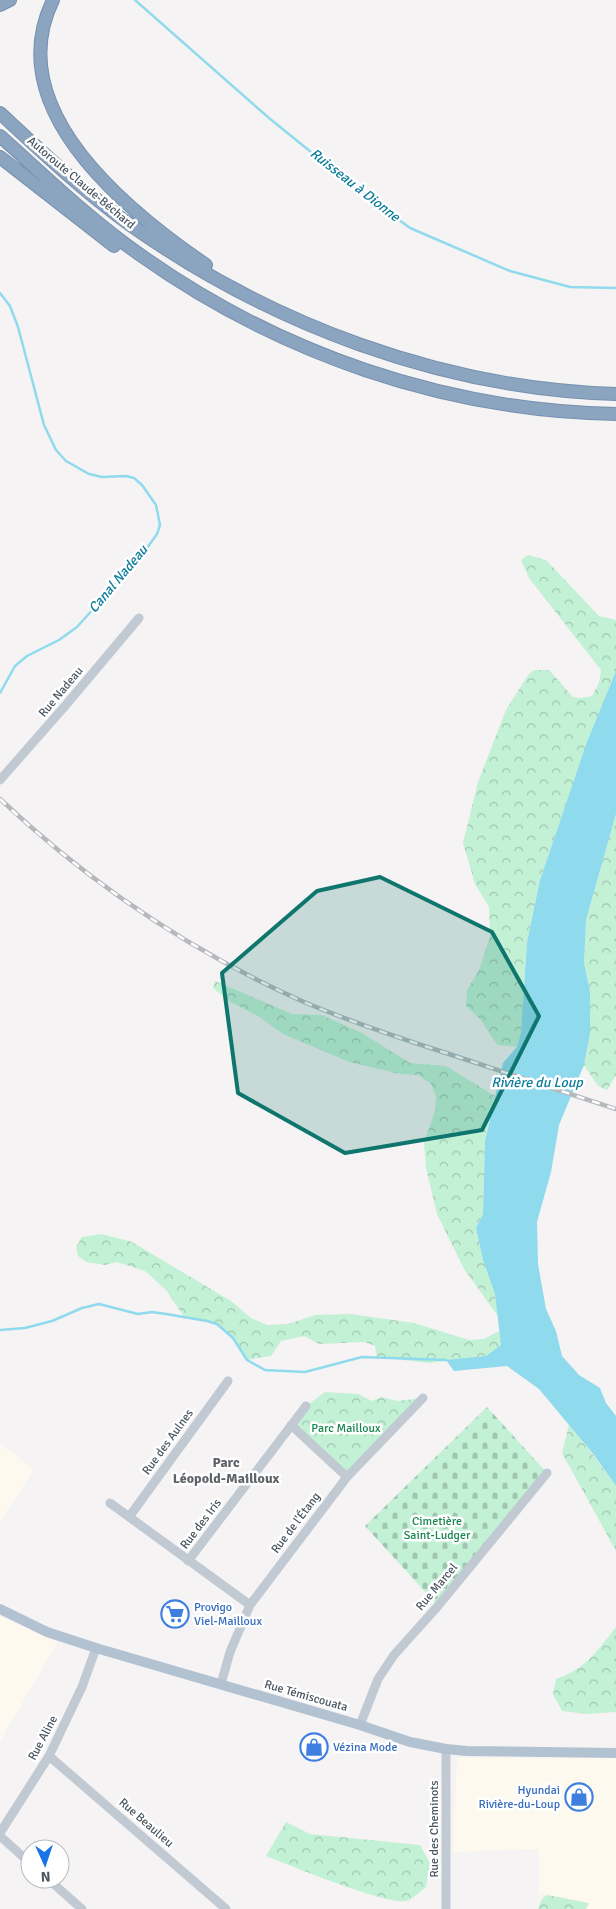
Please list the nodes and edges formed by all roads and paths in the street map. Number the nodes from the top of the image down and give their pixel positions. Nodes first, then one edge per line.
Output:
1 (10, 0) edge
2 (52, 0) edge
3 (0, 5) edge
4 (0, 113) edge
5 (0, 136) edge
6 (0, 157) edge
7 (332, 358) junction
8 (468, 375) junction
9 (616, 394) edge
10 (616, 414) edge
11 (139, 618) dead end
12 (0, 780) edge
13 (228, 1381) dead end
14 (423, 1398) dead end
15 (306, 1406) dead end
16 (291, 1425) junction
17 (547, 1473) dead end
18 (347, 1477) junction
19 (110, 1503) dead end
20 (129, 1518) junction
21 (188, 1561) junction
22 (250, 1605) junction
23 (0, 1609) edge
24 (96, 1648) junction
25 (221, 1684) junction
26 (360, 1725) junction
27 (446, 1749) junction
28 (616, 1753) edge
29 (49, 1756) junction
30 (0, 1834) edge
31 (20, 1853) edge
32 (59, 1889) edge
33 (82, 1909) edge
34 (226, 1909) edge
35 (446, 1909) edge

1 - 3 highway
2 - 8 highway
4 - 8 highway, Autoroute Claude-Béchard
5 - 7 highway, Autoroute Claude-Béchard
6 - 7 highway
7 - 10 highway, Autoroute Claude-Béchard
8 - 9 highway, Autoroute Claude-Béchard
11 - 12 street, Rue Nadeau
13 - 20 street, Rue des Aulnes
14 - 18 street, Rue de l'Étang
15 - 16 street, Rue des Iris
16 - 18 street
16 - 21 street, Rue des Iris
17 - 26 street, Rue Marcel
18 - 22 street, Rue de l'Étang
19 - 20 street
20 - 21 street
21 - 22 street
22 - 25 street, Rue de l'Étang
23 - 24 main road, Rue Témiscouata
24 - 25 main road, Rue Témiscouata
24 - 29 street, Rue Aline
25 - 26 main road, Rue Témiscouata
26 - 27 main road, Rue Témiscouata
27 - 28 main road, Rue Témiscouata
27 - 35 street, Rue des Cheminots
29 - 30 street, Rue Aline
29 - 34 street, Rue Beaulieu
30 - 31 street
32 - 33 street

